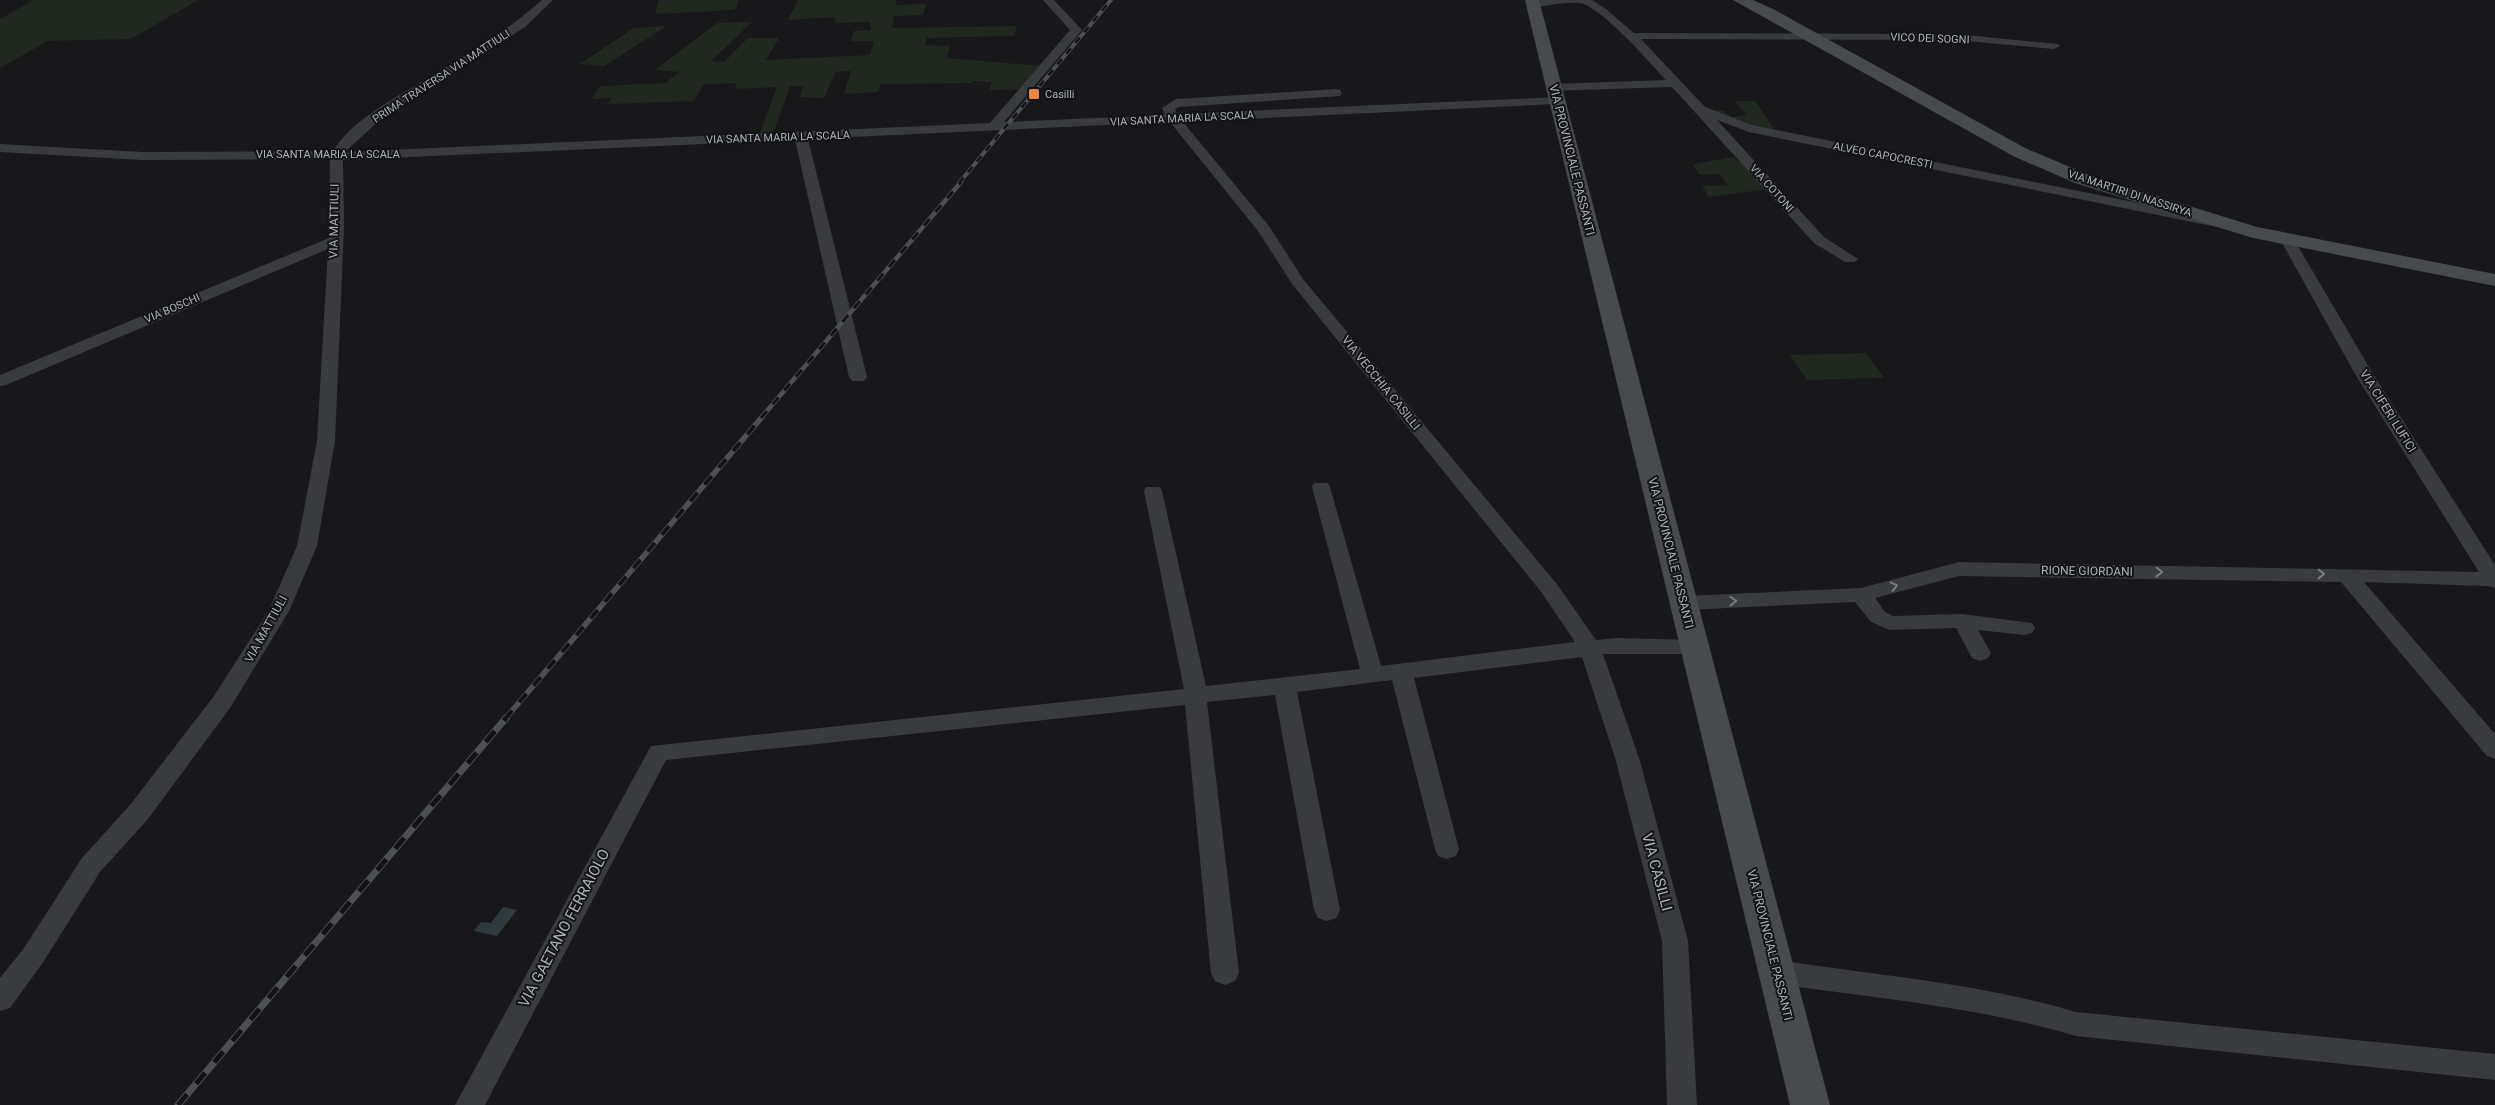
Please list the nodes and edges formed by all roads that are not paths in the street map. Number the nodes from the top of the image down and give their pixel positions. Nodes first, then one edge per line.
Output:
1 (548, 0) edge
2 (1048, 0) edge
3 (1578, 0) edge
4 (1584, 0) edge
5 (1740, 0) edge
6 (1533, 2) edge
7 (1806, 35) junction
8 (1631, 36) junction
9 (2054, 46) dead end
10 (1675, 83) junction
11 (1336, 93) dead end
12 (1555, 94) junction
13 (1701, 110) junction
14 (1173, 118) junction
15 (993, 127) junction
16 (801, 136) junction
17 (0, 148) edge
18 (337, 155) junction
19 (2225, 224) junction
20 (336, 240) junction
21 (2288, 240) junction
22 (1850, 259) dead end
23 (2495, 280) edge
24 (858, 377) dead end
25 (3, 378) edge
26 (1321, 487) dead end
27 (1153, 491) dead end
28 (2347, 575) junction
29 (2494, 580) edge
30 (1861, 595) junction
31 (1684, 603) junction
32 (1962, 621) junction
33 (2024, 628) dead end
34 (1695, 647) junction
35 (1590, 648) junction
36 (1980, 653) dead end
37 (1401, 671) junction
38 (1372, 674) junction
39 (1284, 686) junction
40 (1196, 696) junction
41 (2495, 750) edge
42 (1447, 849) dead end
43 (1327, 910) dead end
44 (1777, 972) junction
45 (1225, 973) dead end
46 (0, 999) edge
47 (2495, 1067) edge
48 (470, 1105) edge
49 (1682, 1105) edge
50 (1810, 1105) edge

1 - 18 street, PRIMA TRAVERSA VIA MATTIULI
2 - 15 street
3 - 6 street
4 - 8 street, ALVEO CAPOCRESTI
5 - 7 main road, VIA MARTIRI DI NASSIRYA
6 - 12 main road, VIA PROVINCIALE PASSANTI
7 - 8 street, VICO DEI SOGNI
7 - 9 street, VICO DEI SOGNI
7 - 19 main road, VIA MARTIRI DI NASSIRYA
8 - 10 street, ALVEO CAPOCRESTI
10 - 12 street, VIA SANTA MARIA LA SCALA
10 - 13 street, ALVEO CAPOCRESTI
11 - 14 street
12 - 14 street, VIA SANTA MARIA LA SCALA
12 - 31 main road, VIA PROVINCIALE PASSANTI
13 - 19 street, ALVEO CAPOCRESTI
13 - 22 street, VIA COTONI
14 - 15 street, VIA SANTA MARIA LA SCALA
14 - 35 street, VIA VECCHIA CASILLI
15 - 16 street, VIA SANTA MARIA LA SCALA
16 - 18 street, VIA SANTA MARIA LA SCALA
16 - 24 street
17 - 18 street, VIA SANTA MARIA LA SCALA
18 - 20 street, VIA MATTIULI
19 - 21 main road, VIA MARTIRI DI NASSIRYA
20 - 25 street, VIA BOSCHI
20 - 46 street, VIA MATTIULI
21 - 23 main road, VIA MARTIRI DI NASSIRYA
21 - 29 street, VIA CIFERI LUFICI
26 - 38 street
27 - 40 street
28 - 29 street, RIONE GIORDANI
30 -> 28 street, RIONE GIORDANI
28 - 41 street
31 -> 30 street, RIONE GIORDANI
30 - 32 street
31 - 34 main road, VIA PROVINCIALE PASSANTI
32 - 33 street
32 - 36 street
34 - 35 street
34 - 44 main road, VIA PROVINCIALE PASSANTI
35 - 37 street
35 - 49 street, VIA CASILLI
37 - 38 street
37 - 42 street
38 - 39 street
39 - 40 street
39 - 43 street
40 - 45 street
40 - 48 street, VIA GAETANO FERRAIOLO
44 - 47 street
44 - 50 main road, VIA PROVINCIALE PASSANTI

